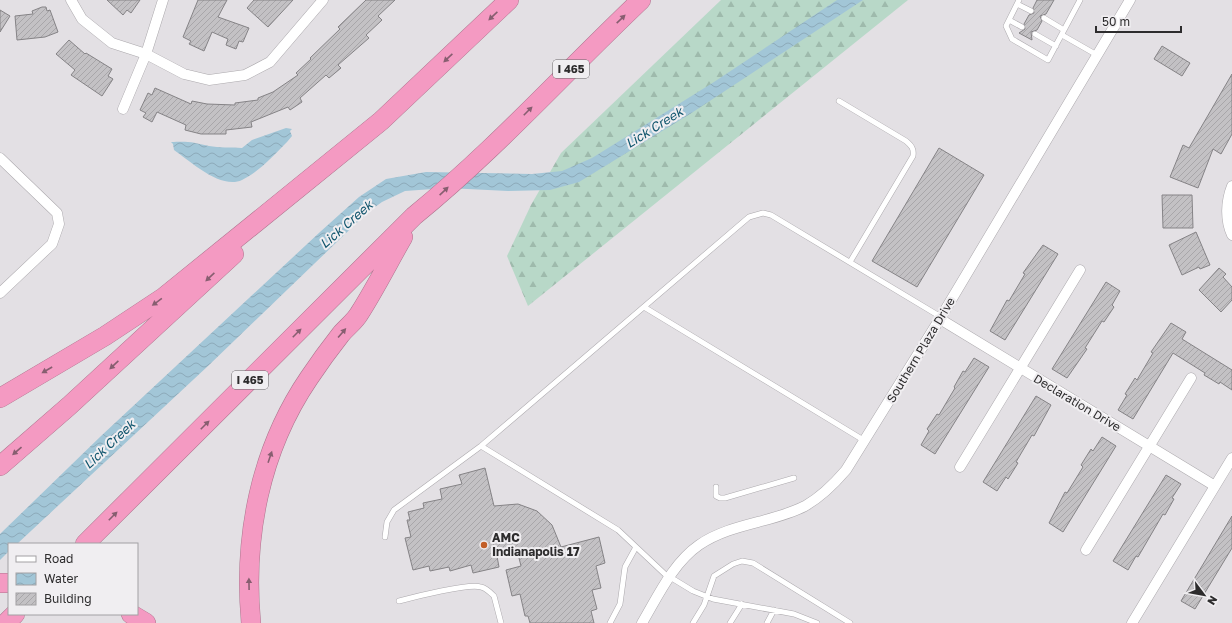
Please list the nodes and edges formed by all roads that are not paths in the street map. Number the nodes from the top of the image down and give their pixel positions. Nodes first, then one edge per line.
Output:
1 (71, 0) edge
2 (164, 0) edge
3 (323, 0) edge
4 (509, 0) edge
5 (641, 0) edge
6 (1080, 0) edge
7 (1130, 0) edge
8 (1018, 2) edge
9 (1031, 11) dead end
10 (1044, 18) dead end
11 (1009, 20) junction
12 (1022, 27) dead end
13 (1064, 30) junction
14 (1035, 34) dead end
15 (1062, 35) junction
16 (1056, 46) junction
17 (146, 54) junction
18 (1097, 55) junction
19 (839, 100) dead end
20 (123, 109) dead end
21 (340, 154) junction
22 (0, 158) edge
23 (1232, 186) edge
24 (414, 216) junction
25 (1232, 235) edge
26 (850, 262) junction
27 (1080, 270) dead end
28 (0, 293) edge
29 (644, 307) junction
30 (941, 318) junction
31 (1020, 368) junction
32 (1191, 378) dead end
33 (0, 398) edge
34 (865, 441) junction
35 (481, 446) junction
36 (1149, 446) junction
37 (1232, 458) edge
38 (0, 466) edge
39 (960, 466) dead end
40 (794, 478) dead end
41 (1215, 486) junction
42 (716, 488) dead end
43 (385, 537) dead end
44 (86, 543) edge
45 (636, 546) junction
46 (1086, 550) dead end
47 (670, 578) junction
48 (708, 597) junction
49 (399, 601) dead end
50 (742, 604) junction
51 (774, 610) junction
52 (14, 615) edge
53 (133, 615) edge
54 (6, 623) edge
55 (146, 623) edge
56 (251, 623) edge
57 (501, 623) edge
58 (610, 623) edge
59 (642, 623) edge
60 (693, 623) edge
61 (730, 623) edge
62 (767, 623) edge
63 (817, 623) edge
64 (850, 623) edge
65 (1132, 623) edge

1 - 17 street
2 - 17 street
3 - 17 street
4 -> 21 highway
24 -> 5 highway, I 465
6 - 13 lane
7 - 18 street, Southern Plaza Drive
8 - 9 lane
8 - 11 lane
10 - 13 lane
11 - 12 lane
11 - 16 lane
13 - 15 lane
14 - 16 lane
15 - 16 lane
15 - 18 lane
17 - 20 street
18 - 30 street, Southern Plaza Drive
19 - 26 lane
21 -> 33 highway
21 -> 38 highway
22 - 28 street
23 - 25 street
44 -> 24 highway, I 465
56 -> 24 highway
26 - 29 lane
26 - 30 lane
27 - 31 street
29 - 34 lane
29 - 35 lane
30 - 31 street, Declaration Drive
30 - 34 street, Southern Plaza Drive
31 - 36 street, Declaration Drive
31 - 39 street
32 - 36 street
34 - 47 street, Southern Plaza Drive
35 - 43 lane
35 - 45 lane
36 - 41 street, Declaration Drive
36 - 46 street
37 - 41 street
40 - 42 lane
41 - 65 street
45 - 47 lane
45 - 58 lane
47 - 48 lane
47 - 59 street, Southern Plaza Drive
48 - 50 lane
48 - 60 lane
48 - 64 lane
49 - 57 lane
50 - 51 lane
50 - 61 lane
51 - 62 lane
51 - 63 lane
52 - 54 highway
53 - 55 highway

